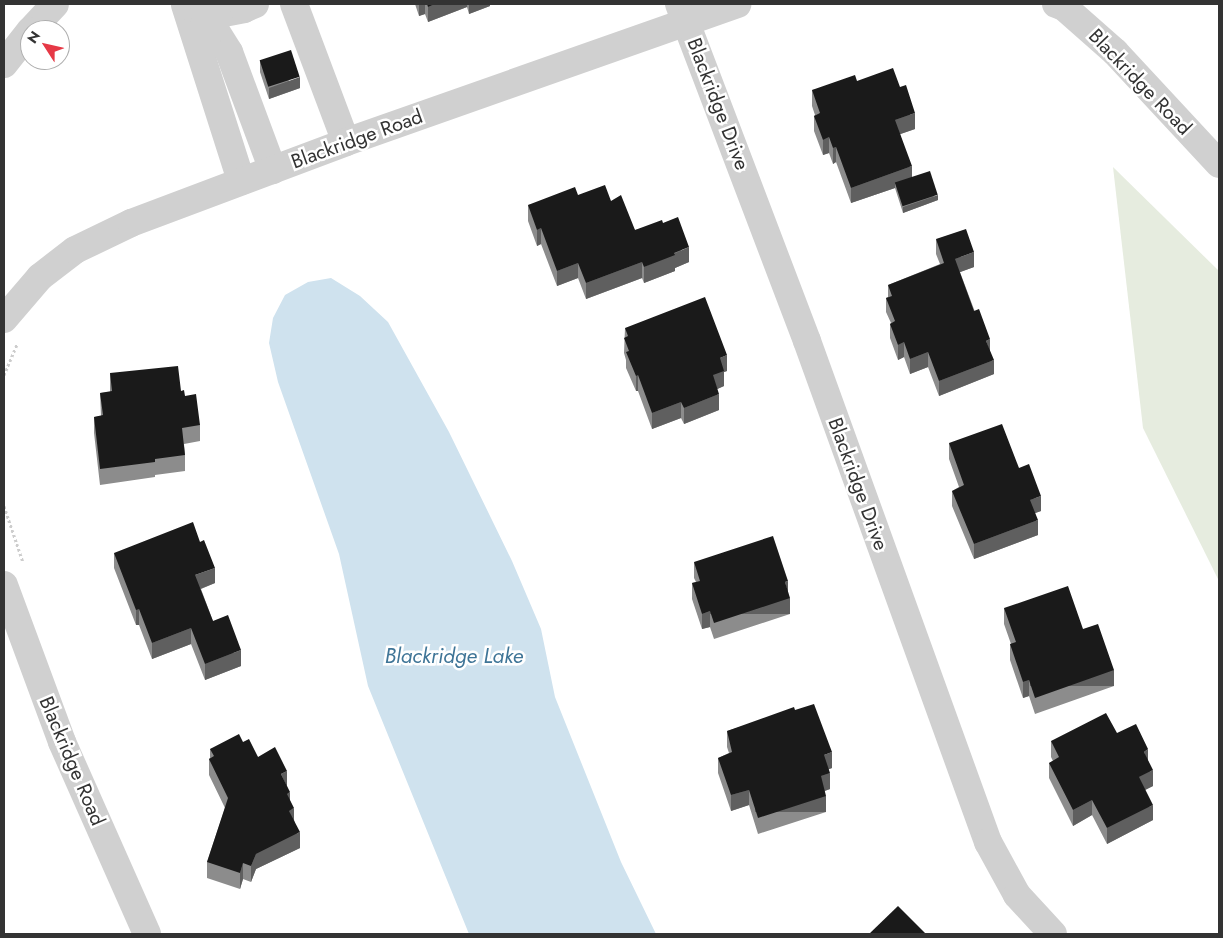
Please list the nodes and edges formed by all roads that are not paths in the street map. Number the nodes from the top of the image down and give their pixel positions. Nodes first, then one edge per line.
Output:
1 (55, 4) edge
2 (255, 4) edge
3 (294, 4) edge
4 (737, 4) edge
5 (1064, 5) edge
6 (191, 7) edge
7 (683, 12) edge
8 (40, 20) edge
9 (20, 44) edge
10 (4, 64) edge
11 (346, 142) junction
12 (1219, 164) edge
13 (273, 170) junction
14 (241, 181) junction
15 (12, 328) edge
16 (4, 585) edge
17 (147, 934) edge
18 (1053, 934) edge

1 - 8 street
2 - 6 street
3 - 11 street
4 - 7 street, Blackridge Road
5 - 12 street, Blackridge Road
6 - 13 street
6 - 14 street
7 - 11 street, Blackridge Road
7 - 18 street, Blackridge Drive
9 - 10 street
11 - 13 street, Blackridge Road
13 - 14 street, Blackridge Road
14 - 15 street, Blackridge Road
16 - 17 street, Blackridge Road

